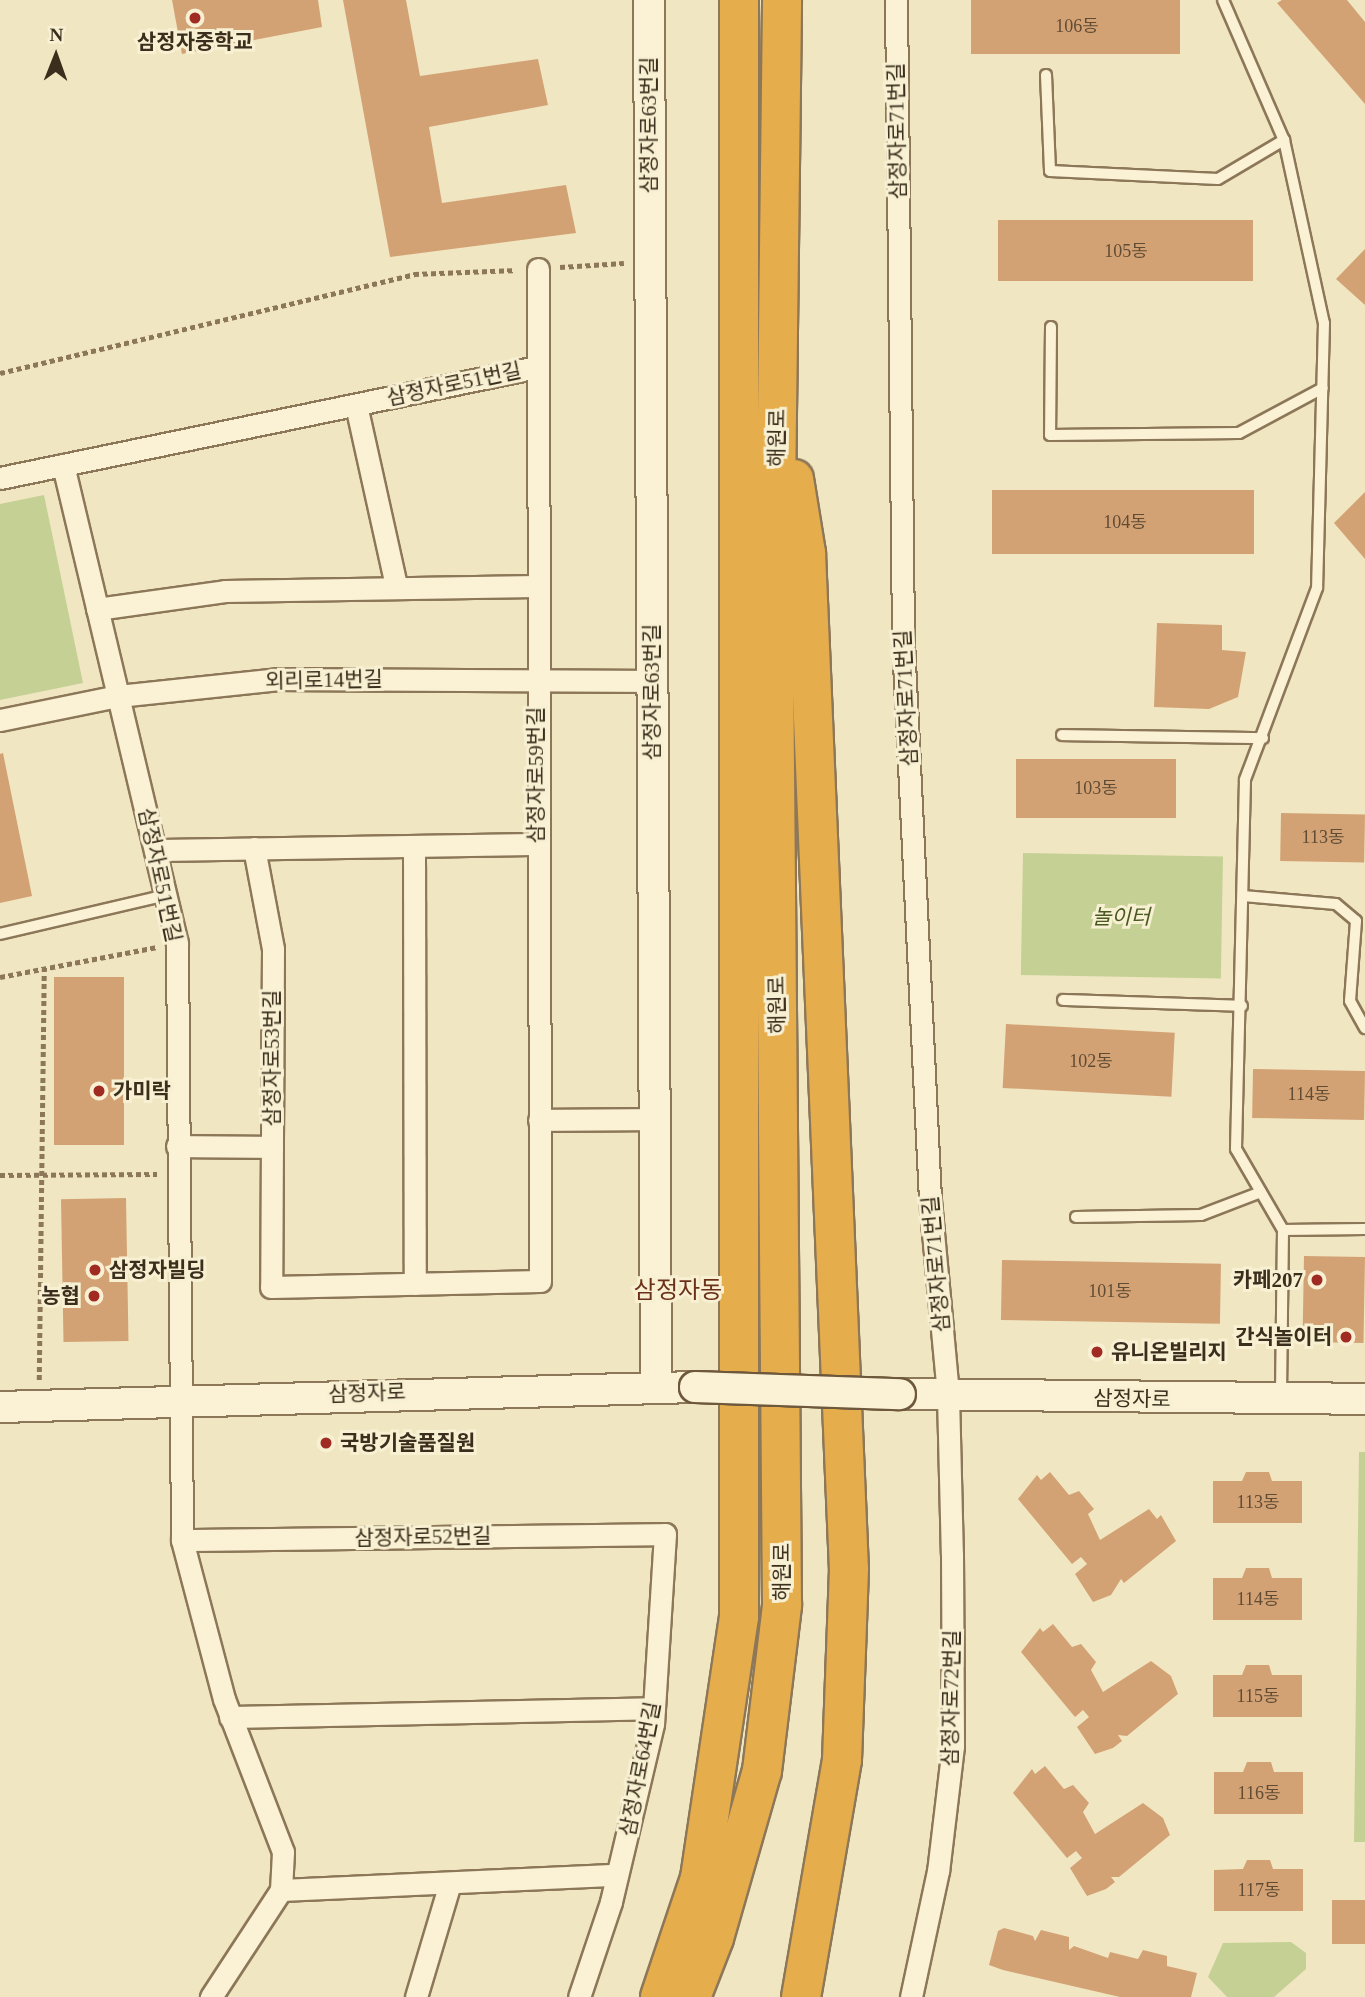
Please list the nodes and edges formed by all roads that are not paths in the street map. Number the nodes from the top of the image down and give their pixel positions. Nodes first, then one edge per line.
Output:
1 (649, 0) edge
2 (739, 0) edge
3 (782, 0) edge
4 (896, 0) edge
5 (1223, 0) edge
6 (1046, 75) dead end
7 (1284, 141) junction
8 (538, 269) dead end
9 (1051, 327) dead end
10 (537, 367) junction
11 (777, 372) junction
12 (1323, 388) junction
13 (356, 405) junction
14 (63, 465) junction
15 (0, 478) edge
16 (396, 585) junction
17 (536, 586) junction
18 (97, 609) junction
19 (536, 680) junction
20 (652, 681) junction
21 (118, 696) junction
22 (0, 720) edge
23 (1062, 735) dead end
24 (1263, 738) junction
25 (537, 844) junction
26 (414, 846) junction
27 (254, 848) junction
28 (155, 850) junction
29 (166, 895) junction
30 (1243, 895) junction
31 (0, 934) edge
32 (1063, 1000) dead end
33 (1242, 1006) junction
34 (1365, 1028) edge
35 (654, 1119) junction
36 (539, 1120) junction
37 (177, 1146) junction
38 (272, 1147) junction
39 (1261, 1192) junction
40 (1076, 1217) dead end
41 (1365, 1229) edge
42 (1283, 1230) junction
43 (540, 1282) joint
44 (415, 1284) junction
45 (656, 1385) junction
46 (948, 1395) junction
47 (179, 1398) junction
48 (1365, 1399) edge
49 (1281, 1401) junction
50 (0, 1407) edge
51 (665, 1534) joint
52 (182, 1540) junction
53 (654, 1708) junction
54 (230, 1717) junction
55 (617, 1875) junction
56 (450, 1883) junction
57 (281, 1890) junction
58 (211, 1997) edge
59 (416, 1997) edge
60 (579, 1997) edge
61 (660, 1997) edge
62 (691, 1997) edge
63 (801, 1997) edge
64 (911, 1997) edge

1 - 20 street, 삼정자로63번길
2 - 61 highway, 해원로
3 - 11 highway, 해원로
4 - 46 street, 삼정자로71번길
5 - 7 lane
6 - 7 lane
7 - 12 lane
8 - 10 street, 삼정자로59번길
9 - 12 lane
10 - 13 street, 삼정자로51번길
10 - 17 street, 삼정자로59번길
11 - 62 highway, 해원로
11 - 63 highway
12 - 24 lane
13 - 14 street, 삼정자로51번길
13 - 16 street
14 - 15 street
14 - 18 street, 삼정자로51번길
16 - 17 street
16 - 18 street
17 - 19 street, 삼정자로59번길
18 - 21 street, 삼정자로51번길
19 - 20 street, 외리로14번길
19 - 21 street, 외리로14번길
19 - 25 street, 삼정자로59번길
20 - 35 street, 삼정자로63번길
21 - 22 street, 외리로14번길
21 - 28 street, 삼정자로51번길
23 - 24 lane
24 - 30 lane
25 - 26 street
25 - 36 street, 삼정자로59번길
26 - 27 street
26 - 44 street
27 - 28 street
27 - 38 street, 삼정자로53번길
28 - 29 street, 삼정자로51번길
29 - 31 lane
29 - 37 street, 삼정자로51번길
30 - 33 lane
30 - 34 lane
32 - 33 lane
33 - 39 lane
35 - 36 street
35 - 45 street, 삼정자로63번길
36 - 43 street, 삼정자로59번길
37 - 38 street
37 - 47 street, 삼정자로51번길
38 - 44 street, 삼정자로53번길
39 - 40 lane
39 - 42 lane
41 - 42 lane
42 - 49 lane
43 - 44 street, 삼정자로53번길
45 - 46 street, 삼정자로, bridge
45 - 47 street, 삼정자로
46 - 49 street, 삼정자로
46 - 64 street, 삼정자로72번길
47 - 50 street, 삼정자로
47 - 52 street
48 - 49 street, 삼정자로
51 - 52 street, 삼정자로52번길
51 - 53 street, 삼정자로64번길
52 - 54 street
53 - 54 street
53 - 55 street, 삼정자로64번길
54 - 57 street
55 - 56 street
55 - 60 street, 삼정자로64번길
56 - 57 street
56 - 59 street
57 - 58 street

